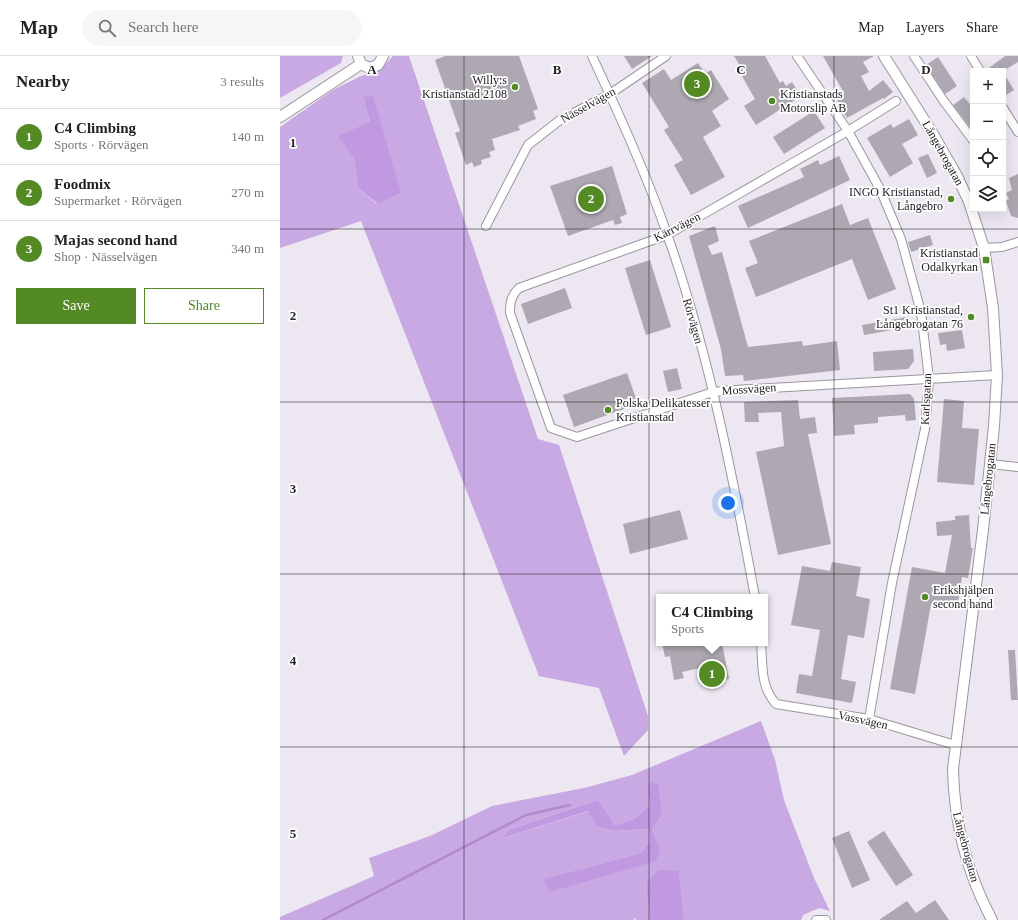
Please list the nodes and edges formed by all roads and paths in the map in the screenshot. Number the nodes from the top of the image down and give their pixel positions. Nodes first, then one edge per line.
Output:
1 (383, 56) edge
2 (592, 56) edge
3 (666, 56) edge
4 (797, 56) edge
5 (884, 56) edge
6 (914, 56) edge
7 (971, 56) edge
8 (360, 60) edge
9 (978, 68) edge
10 (610, 94) junction
11 (896, 101) dead end
12 (1006, 113) edge
13 (280, 116) edge
14 (848, 131) junction
15 (1018, 132) edge
16 (970, 136) edge
17 (486, 226) dead end
18 (667, 235) junction
19 (1018, 242) edge
20 (984, 248) junction
21 (530, 365) joint
22 (997, 375) junction
23 (930, 379) junction
24 (713, 392) junction
25 (990, 464) junction
26 (1018, 467) edge
27 (754, 594) edge
28 (761, 646) edge
29 (869, 719) junction
30 (955, 745) junction
31 (816, 920) edge
32 (826, 920) edge
33 (992, 920) edge

1 - 8 main road
2 - 10 street, Rörvägen
3 - 10 street, Nässelvägen
4 - 14 street, Karlsgatan
5 - 20 main road, Långebrogatan
6 - 16 street
7 - 9 street
8 - 13 main road
10 - 17 street, Nässelvägen
10 - 18 street, Rörvägen
11 - 14 street, Kärrvägen
12 - 15 street
14 - 18 street, Kärrvägen
14 - 23 street, Karlsgatan
18 - 21 street, Kärrvägen
18 - 24 street, Rörvägen
19 - 20 street
20 - 22 main road, Långebrogatan
21 - 24 street, Mossvägen
22 - 23 street, Mossvägen
22 - 25 main road, Långebrogatan
23 - 24 street, Mossvägen
23 - 29 street, Karlsgatan
24 - 27 street, Rörvägen
25 - 26 street
25 - 30 main road, Långebrogatan
28 - 29 street, Vassvägen
29 - 30 street, Vassvägen
30 - 33 main road, Långebrogatan
31 - 32 street

